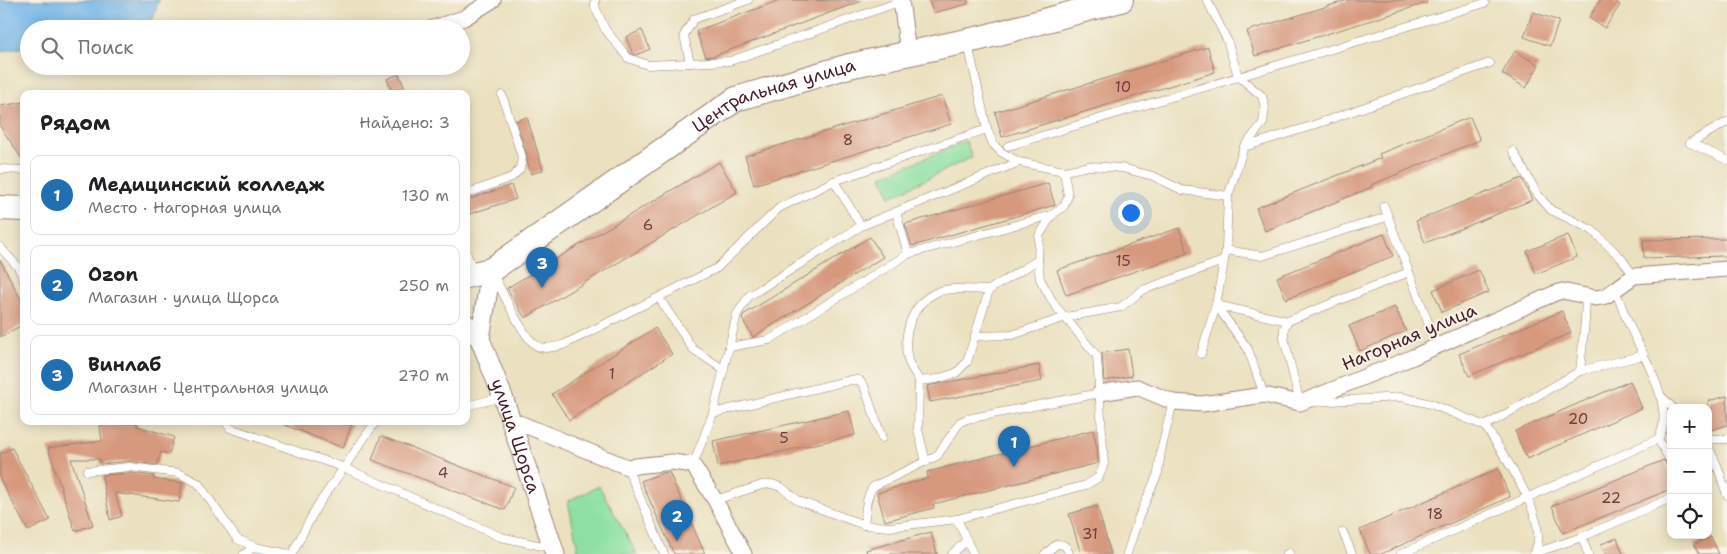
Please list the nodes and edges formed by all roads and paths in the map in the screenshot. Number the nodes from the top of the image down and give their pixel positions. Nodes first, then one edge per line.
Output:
1 (493, 0) edge
2 (595, 0) edge
3 (748, 0) edge
4 (902, 0) edge
5 (1121, 0) edge
6 (1207, 0) edge
7 (1484, 3) dead end
8 (458, 20) edge
9 (967, 41) junction
10 (908, 53) junction
11 (690, 63) junction
12 (1490, 63) dead end
13 (1238, 76) junction
14 (502, 95) dead end
15 (1727, 122) edge
16 (987, 129) junction
17 (1008, 146) dead end
18 (1244, 146) junction
19 (1513, 151) dead end
20 (1727, 160) edge
21 (1019, 162) junction
22 (0, 169) edge
23 (20, 170) edge
24 (1064, 171) junction
25 (834, 181) junction
26 (470, 193) edge
27 (1228, 196) junction
28 (1384, 206) dead end
29 (0, 208) edge
30 (20, 209) edge
31 (896, 212) junction
32 (1052, 215) junction
33 (1387, 217) junction
34 (861, 226) junction
35 (0, 246) edge
36 (1226, 250) junction
37 (908, 254) junction
38 (470, 260) edge
39 (1038, 260) junction
40 (1223, 261) junction
41 (1727, 269) edge
42 (20, 272) edge
43 (1409, 272) junction
44 (477, 274) edge
45 (1634, 276) junction
46 (989, 290) junction
47 (1615, 290) junction
48 (1586, 297) junction
49 (659, 298) junction
50 (1216, 305) junction
51 (1066, 317) junction
52 (1288, 320) junction
53 (470, 328) edge
54 (975, 336) junction
55 (480, 339) junction
56 (1437, 346) junction
57 (729, 347) junction
58 (1201, 354) dead end
59 (1644, 355) junction
60 (724, 370) junction
61 (1580, 371) junction
62 (919, 380) junction
63 (1100, 393) junction
64 (1264, 395) junction
65 (1661, 396) junction
66 (504, 397) junction
67 (1174, 402) junction
68 (1300, 403) junction
69 (1669, 404) edge
70 (470, 405) edge
71 (713, 413) junction
72 (512, 420) junction
73 (228, 425) edge
74 (373, 425) edge
75 (1485, 426) junction
76 (882, 438) dead end
77 (1658, 439) junction
78 (1712, 439) edge
79 (1727, 439) edge
80 (1709, 449) edge
81 (1667, 455) edge
82 (926, 462) junction
83 (693, 465) junction
84 (627, 467) junction
85 (345, 468) junction
86 (87, 471) dead end
87 (1727, 495) edge
88 (1529, 497) junction
89 (715, 500) junction
90 (1667, 500) edge
91 (957, 519) junction
92 (864, 525) junction
93 (1344, 532) dead end
94 (1582, 537) junction
95 (967, 540) junction
96 (255, 547) junction
97 (554, 551) edge
98 (244, 554) edge
99 (290, 554) edge
100 (664, 554) edge
101 (744, 554) edge
102 (952, 554) edge
103 (973, 554) edge
104 (1045, 554) edge
105 (1069, 554) edge
106 (1127, 554) edge
107 (1352, 554) edge
108 (1401, 554) edge
109 (1534, 554) edge
110 (1588, 554) edge

1 - 8 street
2 - 11 lane
3 - 11 lane
4 - 10 street
4 - 11 lane
5 - 9 main road, Центральная улица
6 - 13 lane
7 - 13 lane
9 - 10 main road, Центральная улица
9 - 16 lane
10 - 44 main road, Центральная улица
12 - 18 lane
13 - 17 lane
13 - 18 lane
14 - 26 lane
15 - 20 lane
16 - 21 lane
16 - 25 lane
18 - 27 lane
19 - 45 lane
21 - 24 lane
21 - 31 lane
22 - 23 lane
24 - 27 lane
24 - 32 lane
25 - 34 lane
25 - 49 lane
27 - 36 lane
28 - 33 lane
29 - 30 main road
31 - 34 lane
31 - 37 lane
32 - 37 lane
32 - 39 lane
33 - 36 lane
33 - 43 lane
34 - 57 lane
35 - 42 lane
36 - 40 lane
37 - 57 lane
38 - 44 lane
39 - 46 lane
39 - 51 lane
40 - 50 lane
40 - 51 lane
41 - 45 street
43 - 52 lane
43 - 56 lane
44 - 49 lane
44 - 55 street
45 - 47 street, Нагорная улица
46 - 54 lane
46 - 62 lane
47 - 48 street, Нагорная улица
47 - 59 lane
48 - 56 street, Нагорная улица
48 - 61 lane
49 - 60 lane
50 - 52 lane
50 - 58 lane
50 - 64 lane
51 - 54 lane
51 - 63 lane
52 - 68 lane
53 - 55 street, улица Щорса
54 - 62 lane
55 - 66 street, улица Щорса
56 - 68 street, Нагорная улица
57 - 60 lane
59 - 61 lane
59 - 65 lane
60 - 71 lane
61 - 75 lane
62 - 82 lane
63 - 67 street
63 - 82 lane
63 - 91 lane
64 - 67 street
64 - 68 street
65 - 69 lane
65 - 77 lane
66 - 70 lane
66 - 72 street, улица Щорса
67 - 106 lane
68 - 75 lane
71 - 76 lane
71 - 83 lane
72 - 84 street
72 - 97 street, улица Щорса
73 - 85 lane
74 - 85 lane
75 - 88 lane
77 - 81 lane
77 - 88 lane
78 - 79 lane
80 - 87 lane
82 - 92 lane
83 - 84 street
83 - 89 street
84 - 100 lane
85 - 97 lane
85 - 99 lane
86 - 96 lane
88 - 108 lane
88 - 109 lane
89 - 92 lane
89 - 101 street
90 - 94 lane
91 - 92 lane
91 - 95 lane
93 - 107 lane
94 - 109 lane
94 - 110 lane
95 - 102 lane
95 - 103 lane
96 - 98 lane
96 - 99 lane
104 - 105 lane

